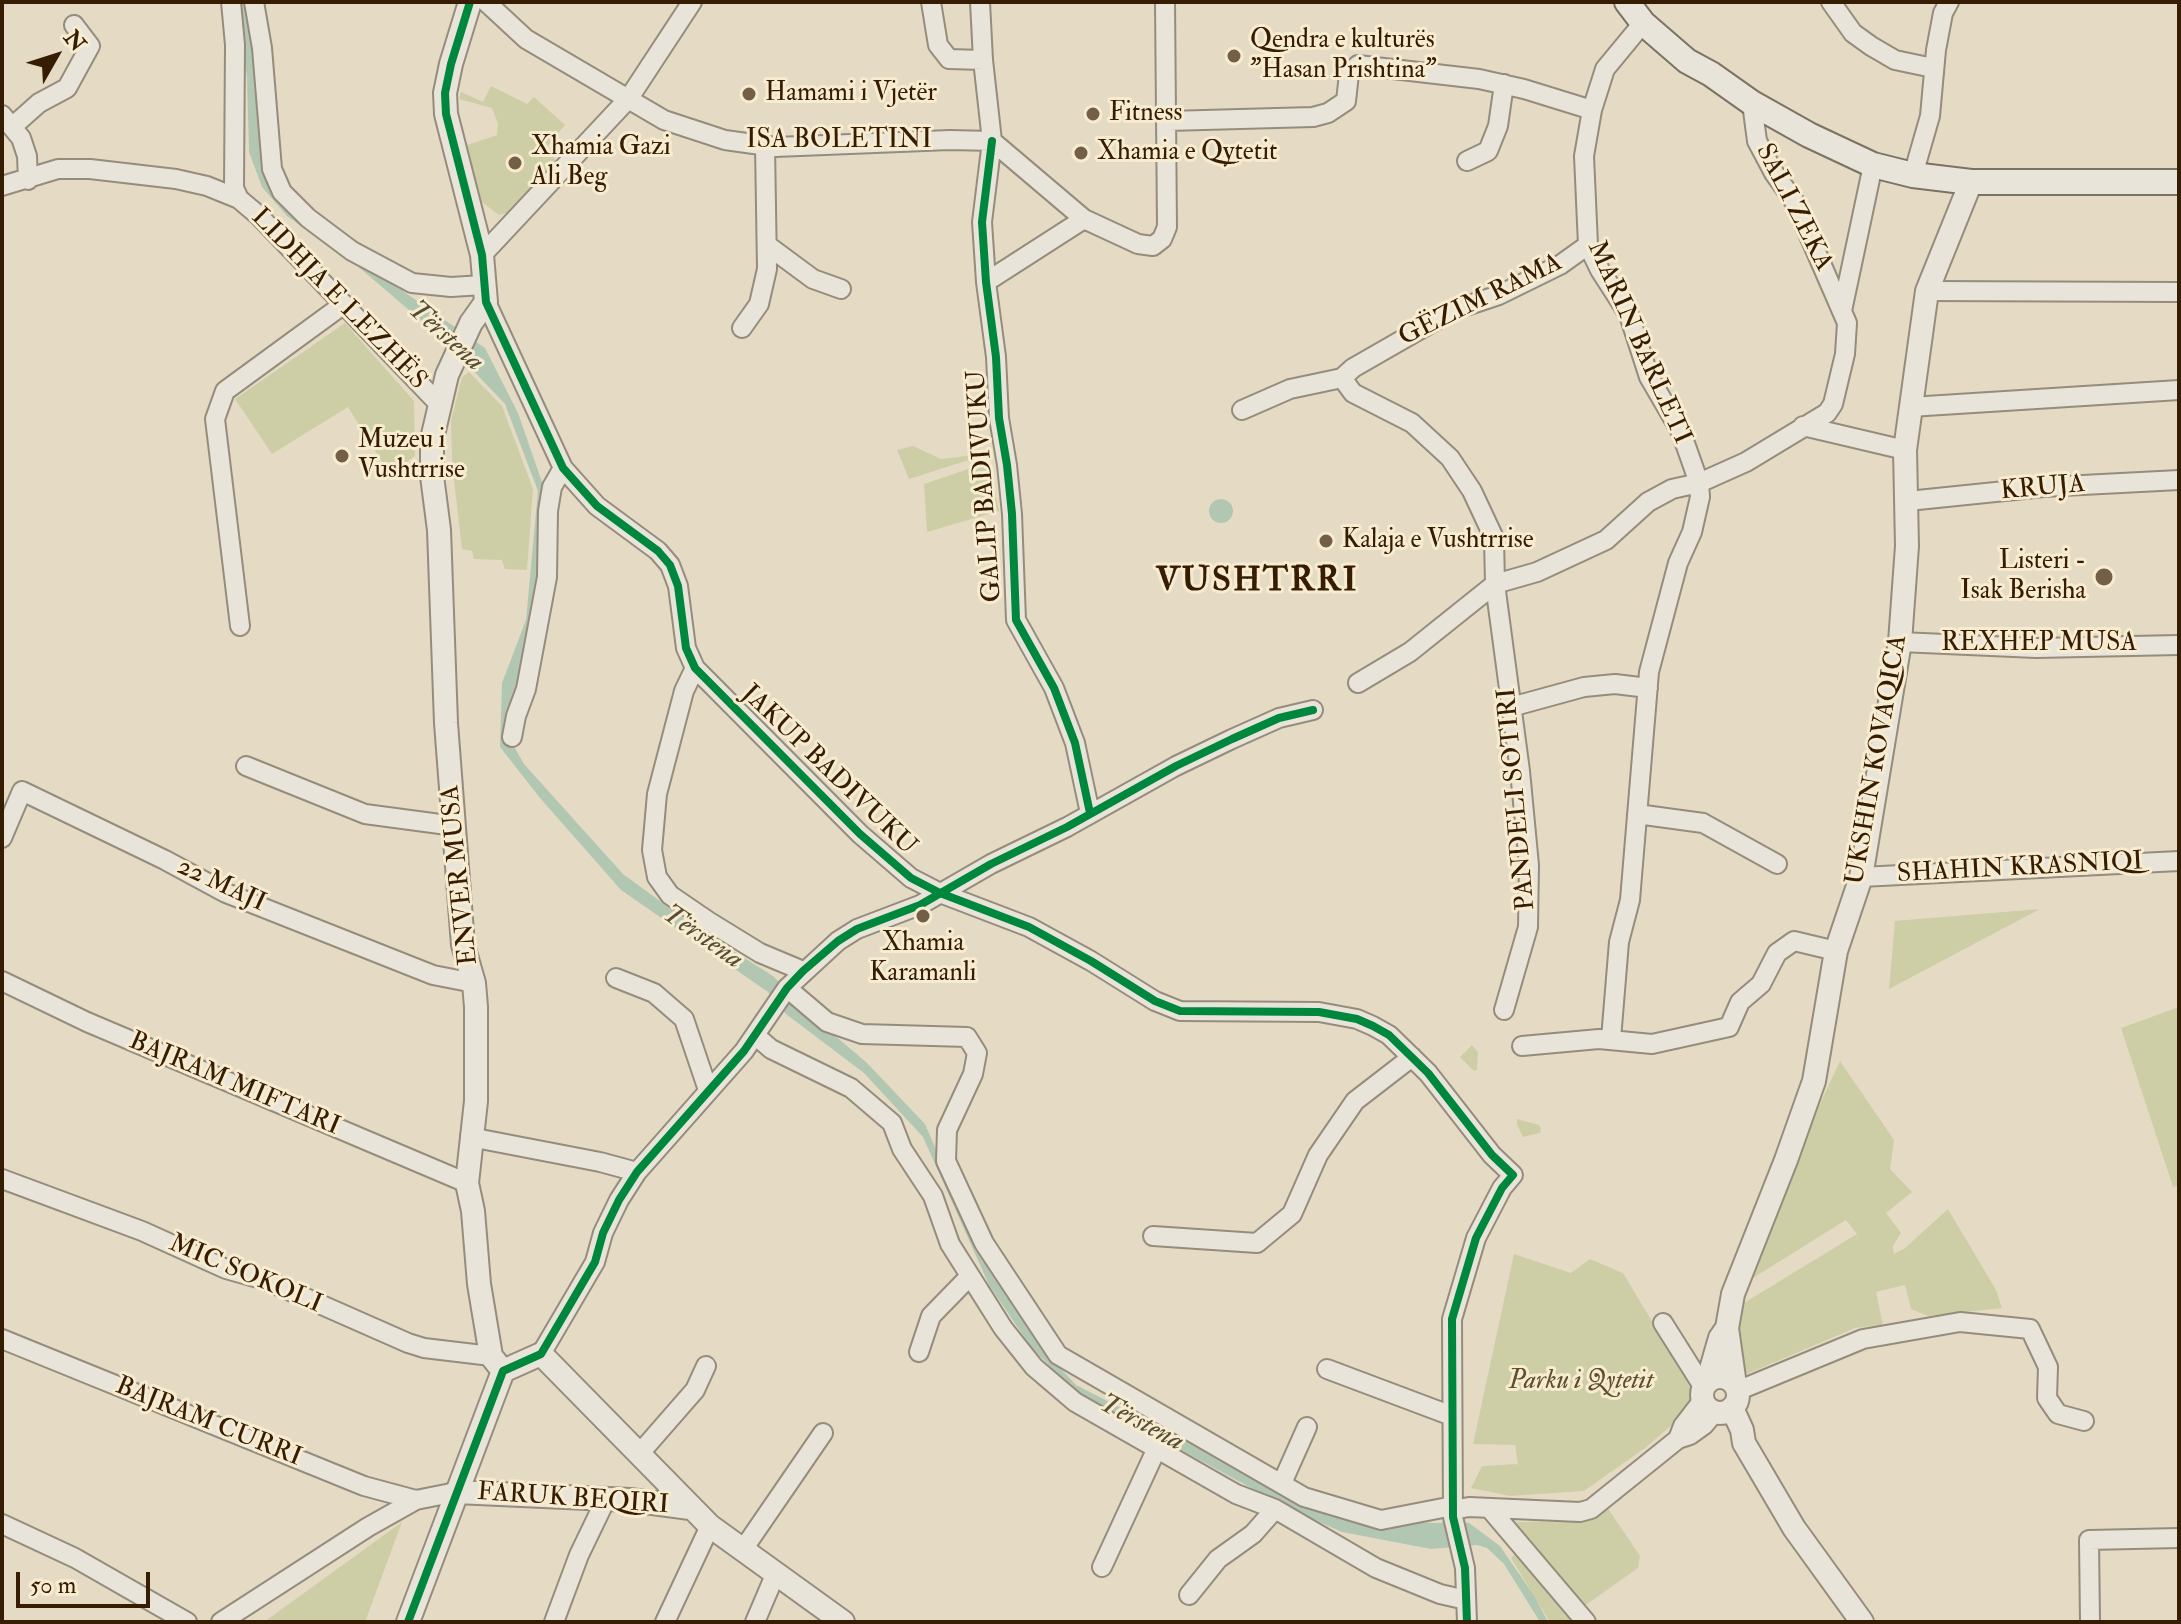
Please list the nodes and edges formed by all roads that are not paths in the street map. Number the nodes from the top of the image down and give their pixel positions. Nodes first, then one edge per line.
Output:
1 (231, 2) edge
2 (254, 2) edge
3 (470, 2) edge
4 (486, 2) edge
5 (692, 2) edge
6 (931, 2) edge
7 (980, 2) edge
8 (1165, 2) edge
9 (1627, 2) edge
10 (1831, 2) edge
11 (1949, 2) edge
12 (1643, 23) junction
13 (74, 25) dead end
14 (983, 60) junction
15 (1933, 68) junction
16 (1504, 84) junction
17 (629, 98) junction
18 (1752, 103) junction
19 (1592, 110) junction
20 (7, 121) edge
21 (1168, 121) junction
22 (992, 141) junction
23 (765, 145) junction
24 (1467, 161) dead end
25 (1873, 165) junction
26 (1913, 175) junction
27 (28, 180) junction
28 (1971, 182) junction
29 (2179, 182) edge
30 (2, 186) edge
31 (239, 199) junction
32 (1084, 219) junction
33 (767, 245) junction
34 (1588, 245) junction
35 (482, 255) junction
36 (986, 282) junction
37 (841, 289) dead end
38 (1927, 291) junction
39 (2179, 292) edge
40 (484, 294) junction
41 (344, 304) junction
42 (1842, 311) junction
43 (742, 328) dead end
44 (1342, 378) junction
45 (2179, 392) edge
46 (438, 403) junction
47 (1910, 407) junction
48 (1242, 410) dead end
49 (1803, 426) junction
50 (1905, 450) junction
51 (563, 468) junction
52 (2179, 480) edge
53 (1699, 483) junction
54 (1908, 501) junction
55 (1495, 584) junction
56 (240, 626) dead end
57 (1900, 642) junction
58 (2179, 645) edge
59 (695, 668) junction
60 (1358, 683) dead end
61 (1648, 688) junction
62 (1511, 707) junction
63 (1313, 710) dead end
64 (512, 737) dead end
65 (246, 766) dead end
66 (1090, 813) junction
67 (1637, 814) junction
68 (455, 826) junction
69 (2, 838) edge
70 (2179, 861) edge
71 (1777, 864) dead end
72 (1861, 877) junction
73 (940, 893) junction
74 (1836, 951) junction
75 (803, 971) junction
76 (616, 978) dead end
77 (2, 981) edge
78 (474, 983) junction
79 (787, 988) junction
80 (1504, 1010) dead end
81 (756, 1036) junction
82 (1611, 1039) junction
83 (1522, 1046) dead end
84 (1412, 1057) junction
85 (708, 1090) junction
86 (470, 1137) junction
87 (637, 1172) junction
88 (2, 1179) edge
89 (467, 1183) junction
90 (1153, 1236) dead end
91 (970, 1276) junction
92 (1663, 1323) dead end
93 (2, 1339) edge
94 (919, 1352) dead end
95 (541, 1354) junction
96 (497, 1363) junction
97 (706, 1366) dead end
98 (1327, 1369) dead end
99 (1719, 1397) junction
100 (1452, 1416) junction
101 (2084, 1421) dead end
102 (1307, 1427) dead end
103 (823, 1433) dead end
104 (1157, 1448) junction
105 (646, 1459) junction
106 (1282, 1483) junction
107 (456, 1492) junction
108 (606, 1499) junction
109 (416, 1500) junction
110 (630, 1500) junction
111 (690, 1508) junction
112 (1275, 1509) junction
113 (1490, 1509) junction
114 (1453, 1511) junction
115 (2, 1524) edge
116 (710, 1526) junction
117 (2179, 1538) edge
118 (742, 1551) junction
119 (1102, 1567) dead end
120 (775, 1575) junction
121 (1189, 1595) dead end
122 (1466, 1600) junction
123 (187, 1622) edge
124 (221, 1622) edge
125 (408, 1622) edge
126 (554, 1622) edge
127 (665, 1622) edge
128 (755, 1622) edge
129 (843, 1622) edge
130 (1467, 1622) edge
131 (1586, 1622) edge
132 (1862, 1622) edge
133 (2090, 1622) edge

1 - 31 street
2 - 40 street
3 - 35 street
4 - 17 street, ISA BOLETINI
5 - 17 street
6 - 14 street
7 - 14 street, GALIP BADIVUKU
8 - 21 street
9 - 12 main road
10 - 15 street
11 - 15 street
12 - 18 main road
12 - 19 street, MARIN BARLETI
13 - 20 street
14 - 22 street, GALIP BADIVUKU
15 - 26 street
16 - 19 street
16 - 21 street
16 - 24 street
17 - 23 street, ISA BOLETINI
17 - 35 street
18 - 25 main road
18 - 42 street, SALI ZEKA
19 - 34 street, MARIN BARLETI
20 - 27 street
21 - 32 street
22 - 23 street, ISA BOLETINI
22 - 32 street
22 - 36 street, GALIP BADIVUKU
23 - 33 street
25 - 26 main road
25 - 42 street, SALI ZEKA
26 - 28 main road
27 - 30 street, LIDHJA E LEZHËS
27 - 31 street, LIDHJA E LEZHËS
28 - 29 main road
28 - 38 street, UKSHIN KOVAQICA
31 - 41 street, LIDHJA E LEZHËS
32 - 36 street
33 - 37 street
33 - 43 street
34 - 44 street, GËZIM RAMA
34 - 53 street, MARIN BARLETI
35 - 40 street
36 - 66 street, GALIP BADIVUKU
38 - 39 street
38 - 47 street, UKSHIN KOVAQICA
40 - 46 street, ENVER MUSA
40 - 51 street
41 - 46 street, LIDHJA E LEZHËS
41 - 56 street
42 - 49 street, SALI ZEKA
44 - 48 street, GËZIM RAMA
44 - 55 street, PANDELI SOTIRI
45 - 47 street
46 - 68 street, ENVER MUSA
47 - 50 street, UKSHIN KOVAQICA
49 - 50 street
49 - 53 street, SALI ZEKA
50 - 54 street, UKSHIN KOVAQICA
51 - 59 street
51 - 64 street
52 - 54 street, KRUJA
53 - 55 street, SALI ZEKA
53 - 61 street, MARIN BARLETI
54 - 57 street, UKSHIN KOVAQICA
55 - 60 street
55 - 62 street, PANDELI SOTIRI
57 - 58 street, REXHEP MUSA
57 - 72 street, UKSHIN KOVAQICA
59 - 73 street, JAKUP BADIVUKU
59 - 75 street
61 - 62 street
61 - 67 street, MARIN BARLETI
62 - 80 street, PANDELI SOTIRI
63 - 66 street
65 - 68 street
66 - 73 street
67 - 71 street
67 - 82 street, MARIN BARLETI
68 - 78 street, ENVER MUSA
69 - 78 street, 22 MAJI
70 - 72 street, SHAHIN KRASNIQI
72 - 74 street, UKSHIN KOVAQICA
73 - 75 street
73 - 84 street, JAKUP BADIVUKU
74 - 82 street
74 - 99 street, UKSHIN KOVAQICA
75 - 79 street
76 - 85 street
77 - 89 street, BAJRAM MIFTARI
78 - 86 street, ENVER MUSA
79 - 81 street
79 - 106 street
81 - 85 street
81 - 91 street
82 - 83 street
84 - 90 street
84 - 100 street, JAKUP BADIVUKU
85 - 87 street
86 - 87 street
86 - 89 street, ENVER MUSA
87 - 95 street
88 - 96 street, MIC SOKOLI
89 - 96 street, ENVER MUSA
91 - 94 street
91 - 104 street
92 - 99 street
93 - 109 street, BAJRAM CURRI
95 - 96 street
95 - 105 street, FARUK BEQIRI
96 - 107 street
97 - 105 street
98 - 100 street
99 - 101 street
99 - 113 street
99 - 132 street
100 - 114 street
102 - 106 street
103 - 118 street
104 - 112 street
104 - 119 street
105 - 110 street
105 - 111 street, FARUK BEQIRI
106 - 114 street
107 - 108 street, FARUK BEQIRI
107 - 109 street
107 - 125 street
108 - 110 street, FARUK BEQIRI
108 - 126 street
109 - 124 street
110 - 111 street, FARUK BEQIRI
111 - 116 street, FARUK BEQIRI
112 - 121 street
112 - 122 street
113 - 114 street
113 - 131 street
114 - 122 street
115 - 123 street
116 - 118 street, FARUK BEQIRI
116 - 127 street
117 - 133 street
118 - 120 street, FARUK BEQIRI
120 - 128 street
120 - 129 street, FARUK BEQIRI
122 - 130 street

